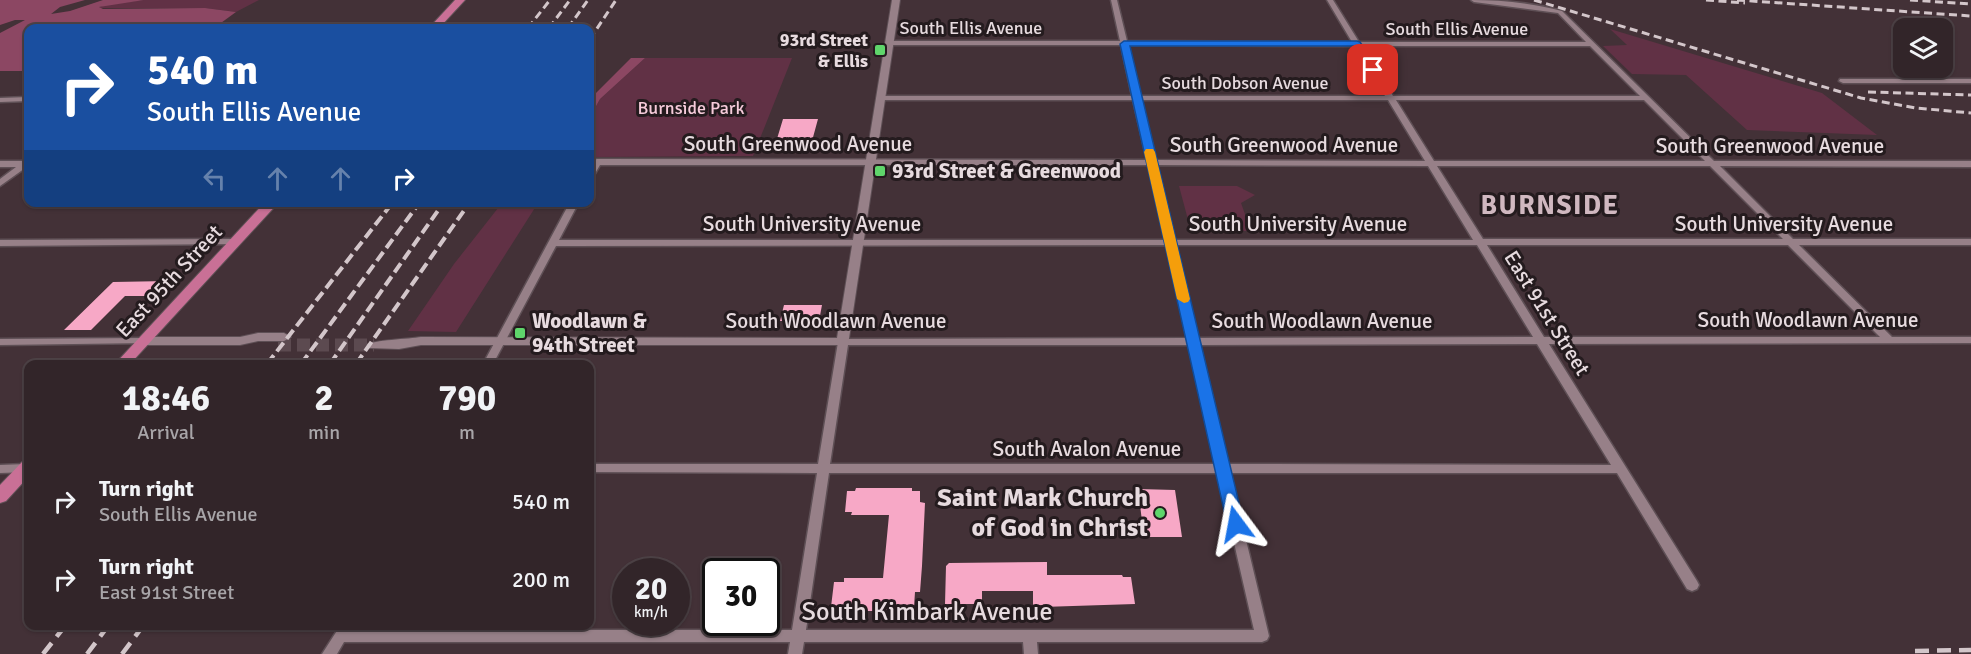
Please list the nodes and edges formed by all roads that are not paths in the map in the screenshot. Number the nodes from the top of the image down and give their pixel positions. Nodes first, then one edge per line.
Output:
1 (460, 0) edge
2 (897, 0) edge
3 (1114, 0) edge
4 (1330, 0) edge
5 (1474, 0) edge
6 (438, 24) edge
7 (890, 44) junction
8 (1124, 44) junction
9 (1357, 44) junction
10 (1592, 44) junction
11 (1843, 81) dead end
12 (1971, 81) edge
13 (881, 98) junction
14 (1137, 98) junction
15 (1391, 98) junction
16 (1646, 98) junction
17 (24, 99) edge
18 (0, 100) edge
19 (871, 162) junction
20 (24, 163) edge
21 (1152, 163) junction
22 (1431, 163) junction
23 (0, 164) edge
24 (1712, 164) junction
25 (1971, 164) edge
26 (24, 165) edge
27 (594, 168) edge
28 (0, 183) edge
29 (268, 207) edge
30 (571, 207) edge
31 (236, 242) junction
32 (858, 242) junction
33 (1170, 242) junction
34 (1971, 242) edge
35 (0, 243) edge
36 (553, 243) junction
37 (1480, 243) junction
38 (1792, 243) junction
39 (501, 340) junction
40 (1890, 340) junction
41 (1971, 340) edge
42 (144, 341) junction
43 (281, 341) tunnel mouth
44 (376, 341) tunnel mouth
45 (1541, 341) junction
46 (0, 342) edge
47 (843, 342) junction
48 (1194, 342) junction
49 (126, 360) edge
50 (490, 360) edge
51 (24, 467) edge
52 (594, 468) edge
53 (824, 468) junction
54 (1223, 468) junction
55 (1620, 468) junction
56 (0, 469) edge
57 (24, 470) edge
58 (0, 496) edge
59 (1692, 585) dead end
60 (344, 631) edge
61 (798, 636) junction
62 (1030, 637) junction
63 (329, 654) edge
64 (795, 654) edge
65 (1031, 654) edge

1 - 6 main road
2 - 7 street
3 - 8 street
4 - 9 street, East 91st Street
5 - 10 street
7 - 8 street, South Ellis Avenue
7 - 13 street
8 - 9 street, South Ellis Avenue
8 - 14 street
9 - 10 street, South Ellis Avenue
9 - 15 street, East 91st Street
10 - 16 street
11 - 12 street
13 - 14 street, South Dobson Avenue
13 - 19 street
14 - 15 street, South Dobson Avenue
14 - 21 street
15 - 16 street, South Dobson Avenue
15 - 22 street, East 91st Street
16 - 24 street
17 - 18 street
19 - 21 street, South Greenwood Avenue
19 - 27 street, South Greenwood Avenue
19 - 32 street
20 - 23 street
21 - 22 street, South Greenwood Avenue
21 - 33 street
22 - 24 street, South Greenwood Avenue
22 - 37 street, East 91st Street
24 - 25 street, South Greenwood Avenue
24 - 38 street
26 - 28 street
29 - 31 main road, East 95th Street
30 - 36 street
31 - 35 street
31 - 42 main road, East 95th Street
32 - 33 street, South University Avenue
32 - 36 street, South University Avenue
32 - 47 street
33 - 37 street, South University Avenue
33 - 48 street
34 - 38 street, South University Avenue
36 - 39 street
37 - 38 street, South University Avenue
37 - 45 street, East 91st Street
38 - 40 street
39 - 44 street, South Woodlawn Avenue
39 - 47 street, South Woodlawn Avenue
39 - 50 street
40 - 41 street, South Woodlawn Avenue
40 - 45 street, South Woodlawn Avenue
42 - 43 street
42 - 46 street
42 - 49 main road, East 95th Street
45 - 48 street, South Woodlawn Avenue
45 - 55 street, East 91st Street
47 - 48 street, South Woodlawn Avenue
47 - 53 street
48 - 54 street
51 - 56 street
52 - 53 street, South Avalon Avenue
53 - 54 street, South Avalon Avenue
53 - 61 street
54 - 55 street, South Avalon Avenue
54 - 62 street, South Kimbark Avenue
55 - 59 street, East 91st Street
57 - 58 main road
60 - 61 street, South Kimbark Avenue
60 - 63 street
61 - 62 street, South Kimbark Avenue
61 - 64 street
62 - 65 street

